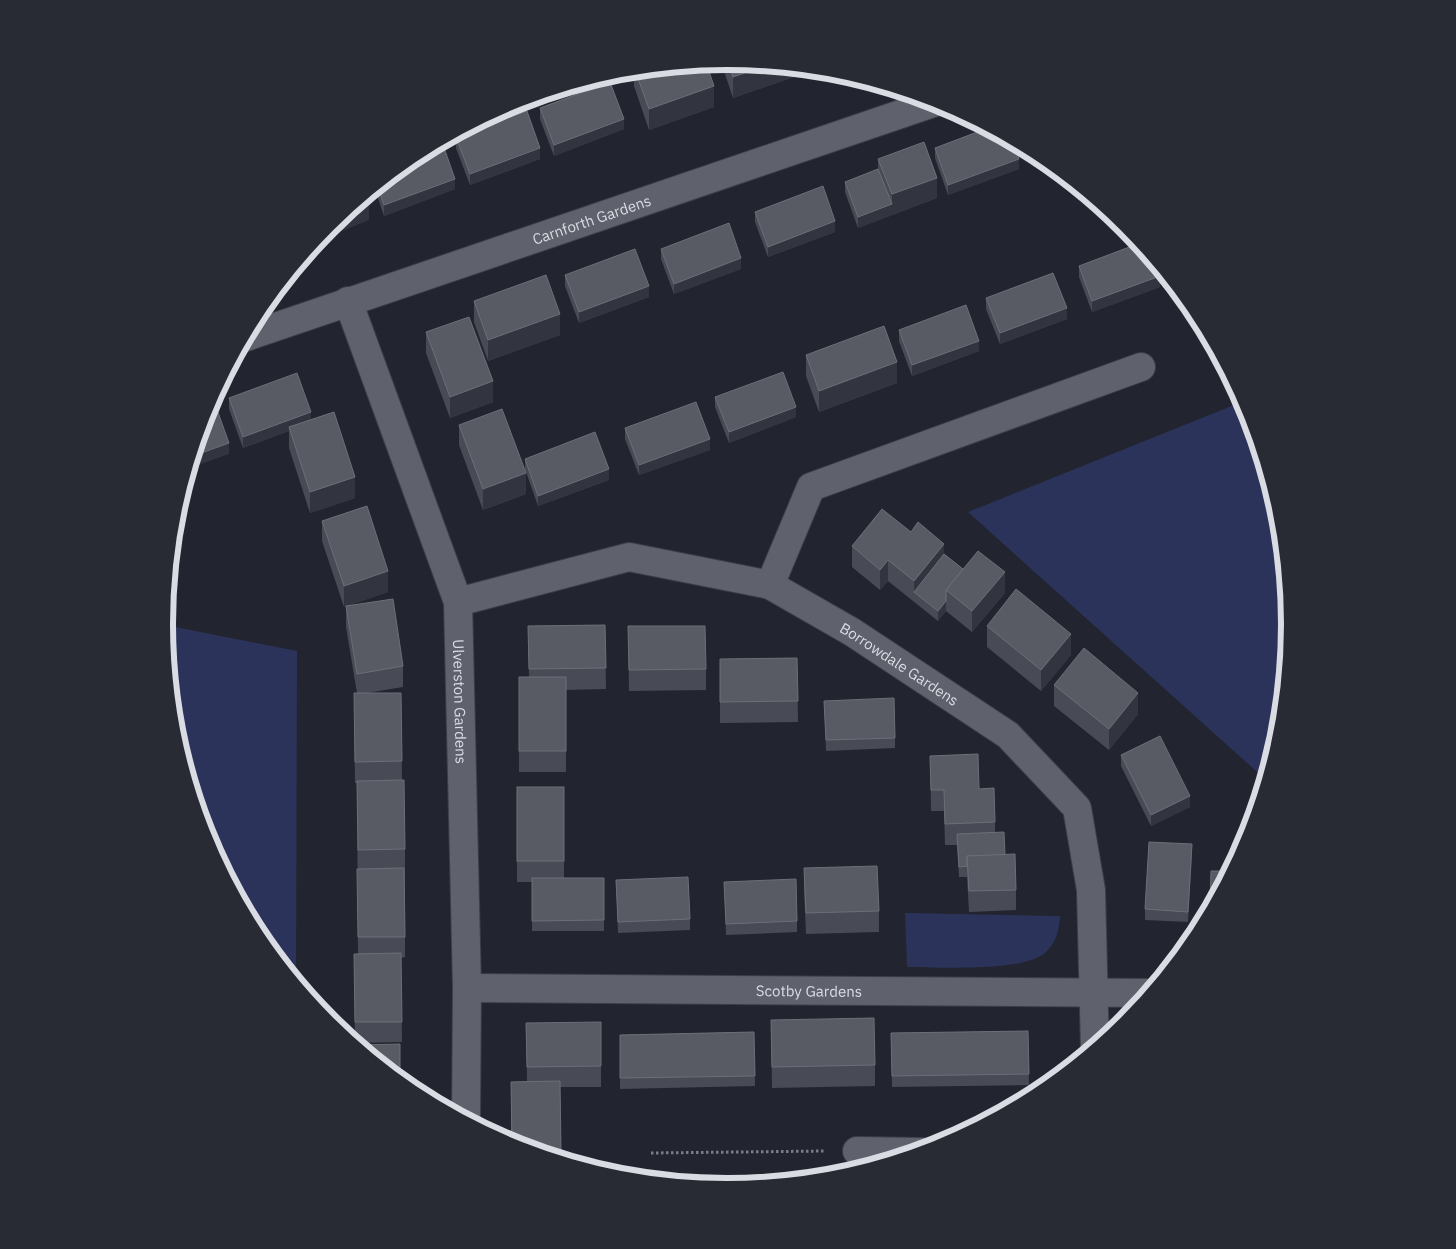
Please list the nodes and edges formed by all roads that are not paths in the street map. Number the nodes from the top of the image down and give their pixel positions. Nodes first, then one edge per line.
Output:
1 (924, 106) edge
2 (348, 301) junction
3 (256, 333) edge
4 (1141, 367) dead end
5 (770, 585) junction
6 (458, 602) junction
7 (467, 988) junction
8 (1094, 992) junction
9 (1142, 993) edge
10 (1095, 1040) edge
11 (466, 1113) edge
12 (858, 1150) road end
13 (901, 1151) edge

1 - 2 street, Carnforth Gardens
2 - 3 street, Carnforth Gardens
2 - 6 street, Ulverston Gardens
4 - 5 street
5 - 6 street, Borrowdale Gardens
5 - 8 street, Borrowdale Gardens
6 - 7 street, Ulverston Gardens
7 - 8 street, Scotby Gardens
7 - 11 street, Ulverston Gardens
8 - 9 street, Scotby Gardens
8 - 10 street, Borrowdale Gardens
12 - 13 street

